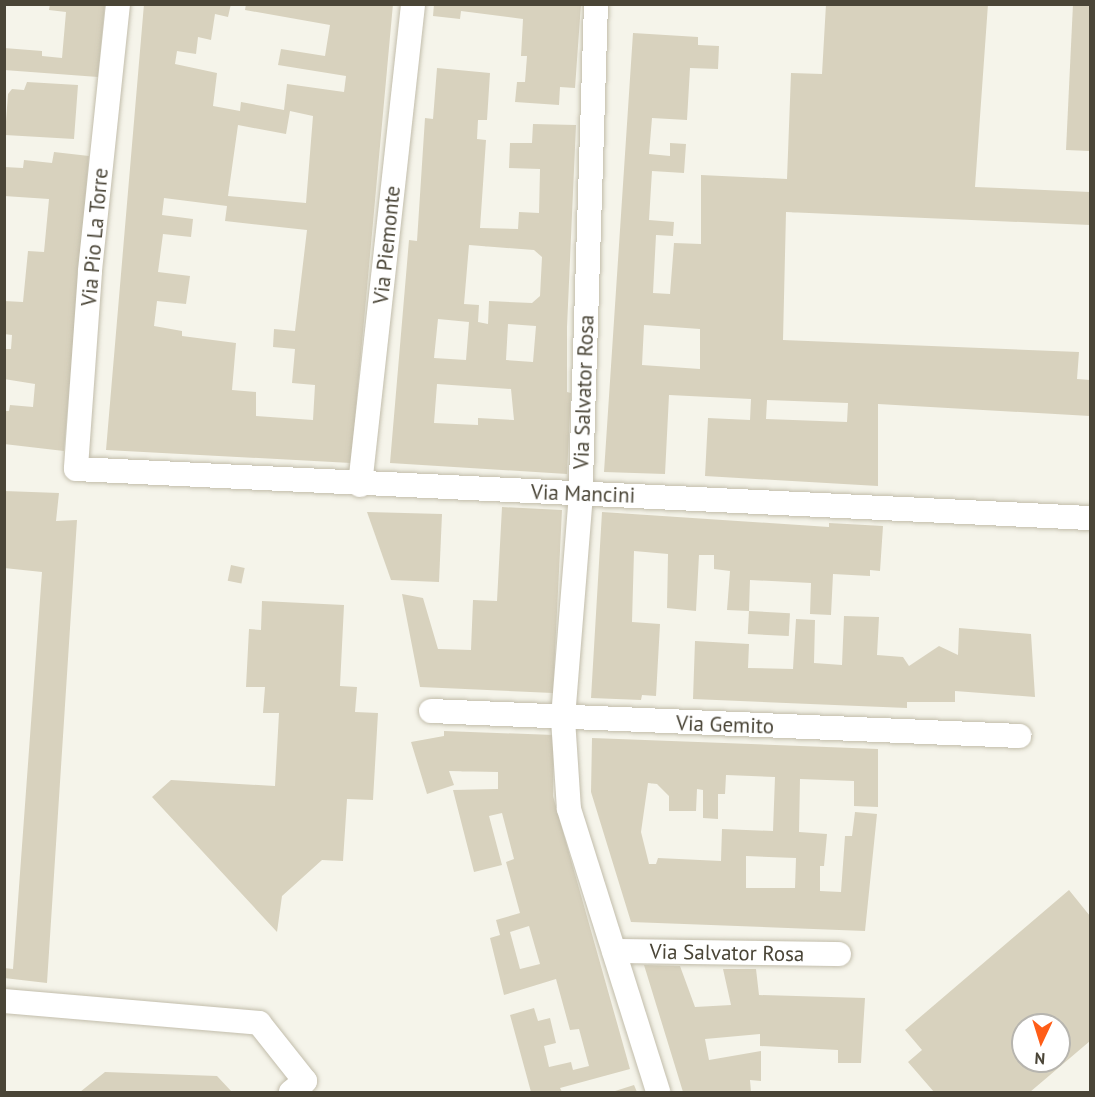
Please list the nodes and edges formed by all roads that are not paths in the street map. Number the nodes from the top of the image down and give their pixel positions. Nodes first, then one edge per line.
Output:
1 (118, 4) edge
2 (413, 4) edge
3 (596, 4) edge
4 (76, 470) joint
5 (360, 485) junction
6 (580, 494) junction
7 (1090, 518) edge
8 (431, 711) dead end
9 (563, 719) junction
10 (1019, 736) dead end
11 (614, 951) junction
12 (840, 954) dead end
13 (4, 1002) edge
14 (291, 1092) edge
15 (658, 1092) edge

1 - 4 street, Via Pio La Torre
2 - 5 street, Via Piemonte
3 - 6 street, Via Salvator Rosa
4 - 5 street, Via Mancini
5 - 6 street, Via Mancini
6 - 7 street, Via Mancini
6 - 9 street, Via Salvator Rosa
8 - 9 street, Via Gemito
9 - 10 street, Via Gemito
9 - 11 street, Via Salvator Rosa
11 - 12 street, Via Salvator Rosa
11 - 15 street, Via Salvator Rosa
13 - 14 street

